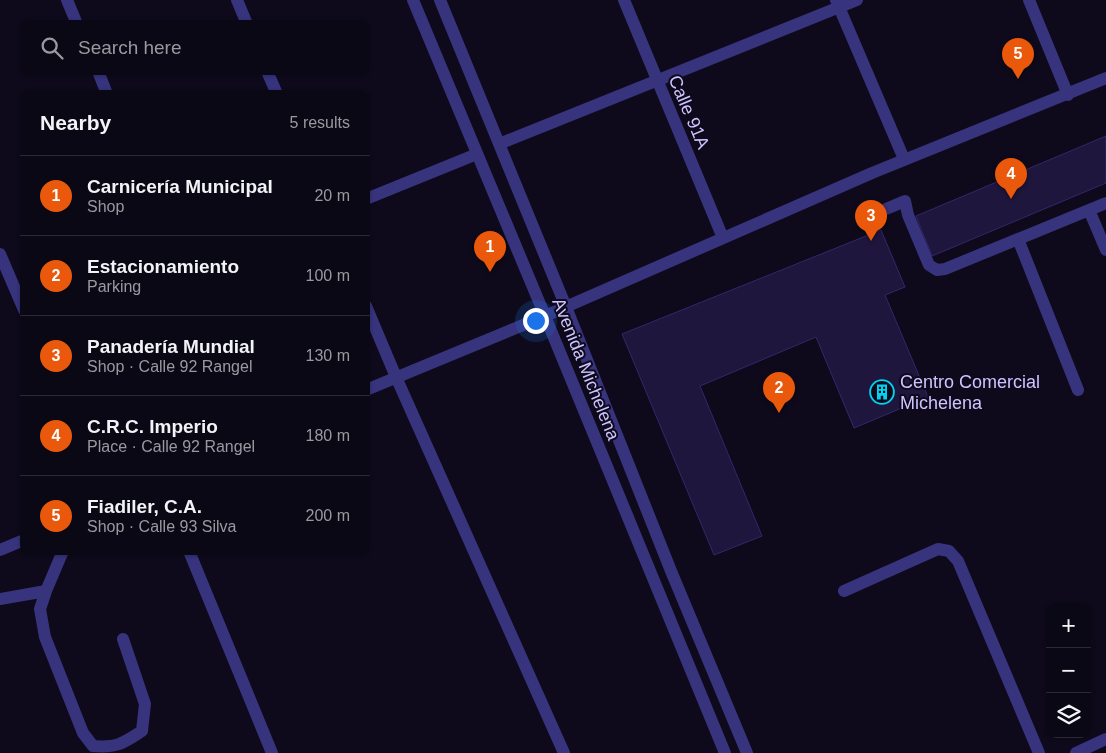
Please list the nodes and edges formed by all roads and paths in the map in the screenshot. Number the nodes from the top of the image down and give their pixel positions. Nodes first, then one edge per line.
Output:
1 (67, 0) edge
2 (237, 0) edge
3 (413, 0) edge
4 (440, 0) edge
5 (624, 0) edge
6 (857, 0) edge
7 (1029, 0) edge
8 (837, 4) edge
9 (75, 20) edge
10 (245, 20) edge
11 (100, 75) edge
12 (269, 75) edge
13 (1106, 78) edge
14 (657, 80) junction
15 (105, 90) edge
16 (275, 90) edge
17 (1068, 95) junction
18 (499, 144) junction
19 (477, 154) junction
20 (904, 159) junction
21 (370, 197) edge
22 (1106, 203) edge
23 (886, 209) dead end
24 (1089, 210) junction
25 (723, 238) junction
26 (1018, 239) junction
27 (1106, 250) edge
28 (0, 254) edge
29 (20, 301) edge
30 (566, 307) junction
31 (370, 315) edge
32 (545, 316) junction
33 (396, 377) junction
34 (370, 388) edge
35 (1078, 390) dead end
36 (20, 542) edge
37 (0, 550) edge
38 (61, 555) edge
39 (191, 555) edge
40 (844, 591) dead end
41 (46, 592) junction
42 (0, 599) edge
43 (123, 639) dead end
44 (1106, 740) edge
45 (95, 750) edge
46 (272, 753) edge
47 (564, 753) edge
48 (725, 753) edge
49 (747, 753) edge
50 (1038, 753) edge
51 (1076, 753) edge

1 - 9 street
2 - 10 street
3 - 19 street, Avenida Michelena
4 - 18 street, Avenida Michelena
5 - 14 street, Calle 91A
6 - 8 street
7 - 17 street
8 - 14 street
8 - 20 street
11 - 15 street
12 - 16 street
13 - 17 street
14 - 18 street
14 - 25 street, Calle 91A
17 - 20 street
18 - 30 street, Avenida Michelena
19 - 21 street
19 - 32 street, Avenida Michelena
20 - 25 street
22 - 24 street
23 - 26 street
24 - 26 street
24 - 27 street
25 - 30 street
26 - 35 street
28 - 29 street
30 - 32 street
30 - 49 street, Avenida Michelena
31 - 33 street
32 - 33 street
32 - 48 street, Avenida Michelena
33 - 34 street
33 - 47 street
36 - 37 street
38 - 41 street
39 - 46 street
40 - 50 street
41 - 42 street
41 - 45 street
43 - 45 street
44 - 51 street

